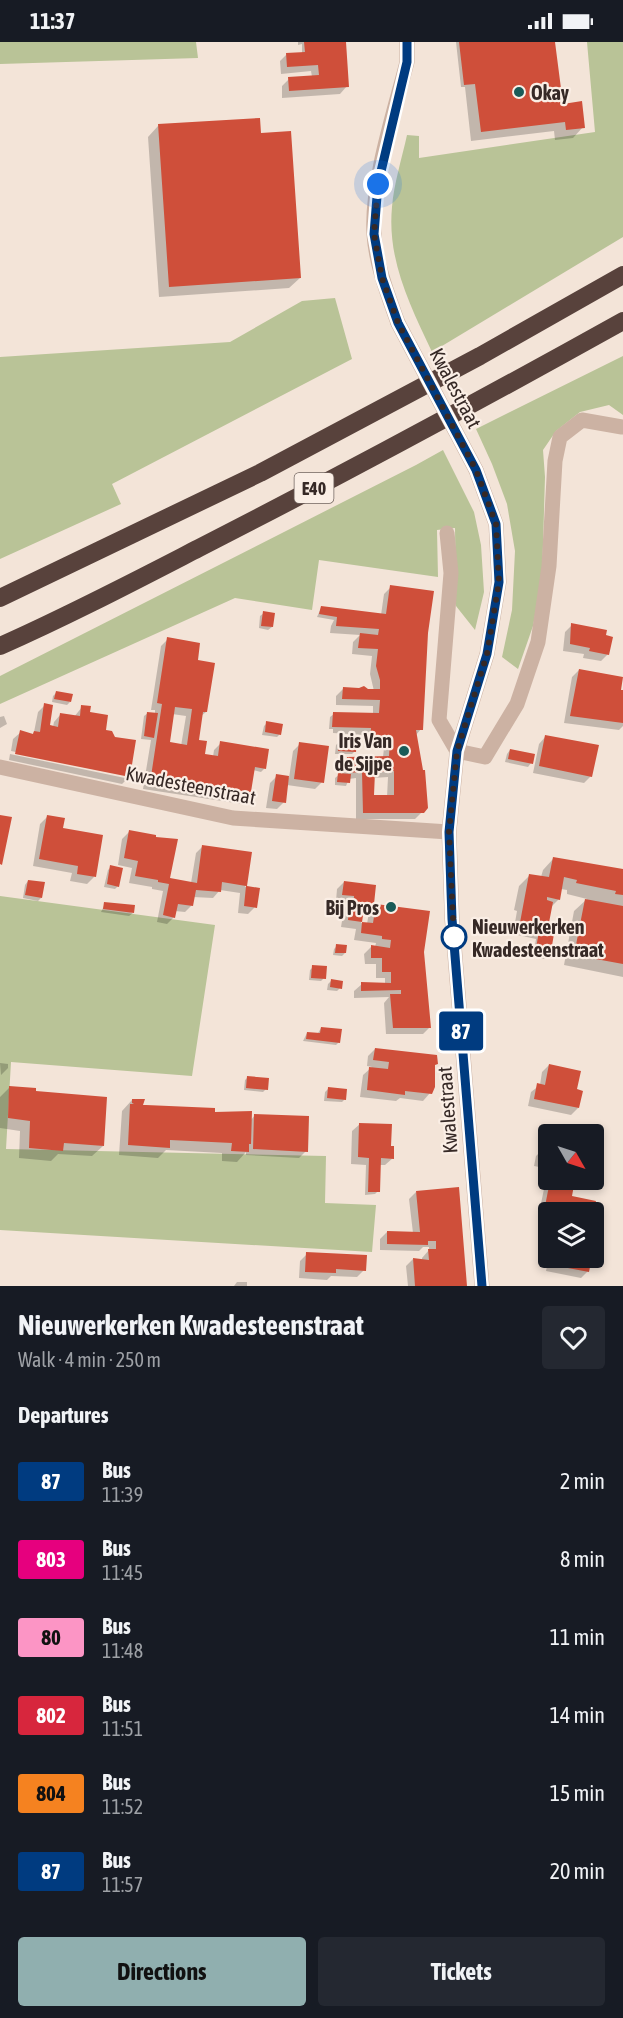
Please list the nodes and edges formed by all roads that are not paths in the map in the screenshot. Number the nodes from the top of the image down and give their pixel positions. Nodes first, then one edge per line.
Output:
1 (407, 42) edge
2 (623, 275) edge
3 (623, 321) edge
4 (622, 427) edge
5 (447, 533) dead end
6 (0, 598) edge
7 (0, 646) edge
8 (457, 751) junction
9 (0, 767) edge
10 (449, 832) junction
11 (482, 1286) edge

1 - 8 street, Kwalestraat, bridge
2 - 6 highway, E40
3 - 7 highway, E40
4 - 8 street
5 - 8 street
8 - 10 street, Kwalestraat
9 - 10 street, Kwadesteenstraat
10 - 11 street, Kwalestraat

